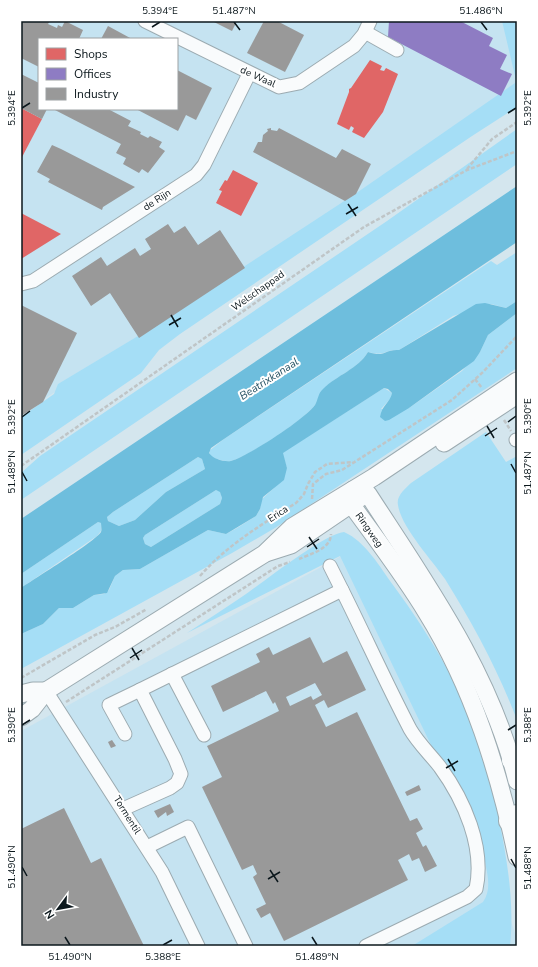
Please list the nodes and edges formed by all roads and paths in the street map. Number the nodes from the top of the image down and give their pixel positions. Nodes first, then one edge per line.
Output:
1 (144, 21) edge
2 (368, 26) edge
3 (178, 38) edge
4 (178, 38) edge
5 (397, 50) dead end
6 (249, 74) junction
7 (517, 122) edge
8 (517, 151) edge
9 (467, 170) junction
10 (21, 284) edge
11 (517, 336) edge
12 (517, 381) edge
13 (517, 395) edge
14 (21, 466) edge
15 (357, 496) junction
16 (310, 554) dead end
17 (330, 566) dead end
18 (199, 577) dead end
19 (342, 590) junction
20 (152, 606) dead end
21 (172, 674) junction
22 (21, 678) edge
23 (85, 689) dead end
24 (140, 690) junction
25 (46, 691) junction
26 (21, 694) edge
27 (21, 717) edge
28 (125, 734) dead end
29 (204, 735) dead end
30 (514, 762) edge
31 (517, 781) edge
32 (123, 809) junction
33 (514, 819) edge
34 (147, 847) junction
35 (517, 856) edge
36 (198, 946) edge
37 (246, 946) edge
38 (366, 946) edge

1 - 4 street, de Waal
2 - 5 street, de Waal
2 - 6 street, de Waal
3 - 6 street, de Waal
6 - 10 street, de Rijn
7 - 9 path
8 - 9 path, Welschappad
9 - 14 path, Welschappad
11 - 18 path, Erica
12 - 15 main road, Erica
13 - 15 main road, Erica
15 - 25 main road, Erica
15 - 30 main road, Ringweg
15 - 33 main road, Ringweg
16 - 23 path
17 - 19 street
19 - 21 street
19 - 38 street
20 - 22 path
21 - 24 street
21 - 29 street
24 - 28 street
24 - 32 street
25 - 26 main road, Erica
25 - 27 main road, Erica
25 - 32 street, Tormentil
30 - 31 main road, Ringweg
32 - 34 street, Tormentil
33 - 35 main road, Ringweg
34 - 36 street, Tormentil
34 - 37 street

